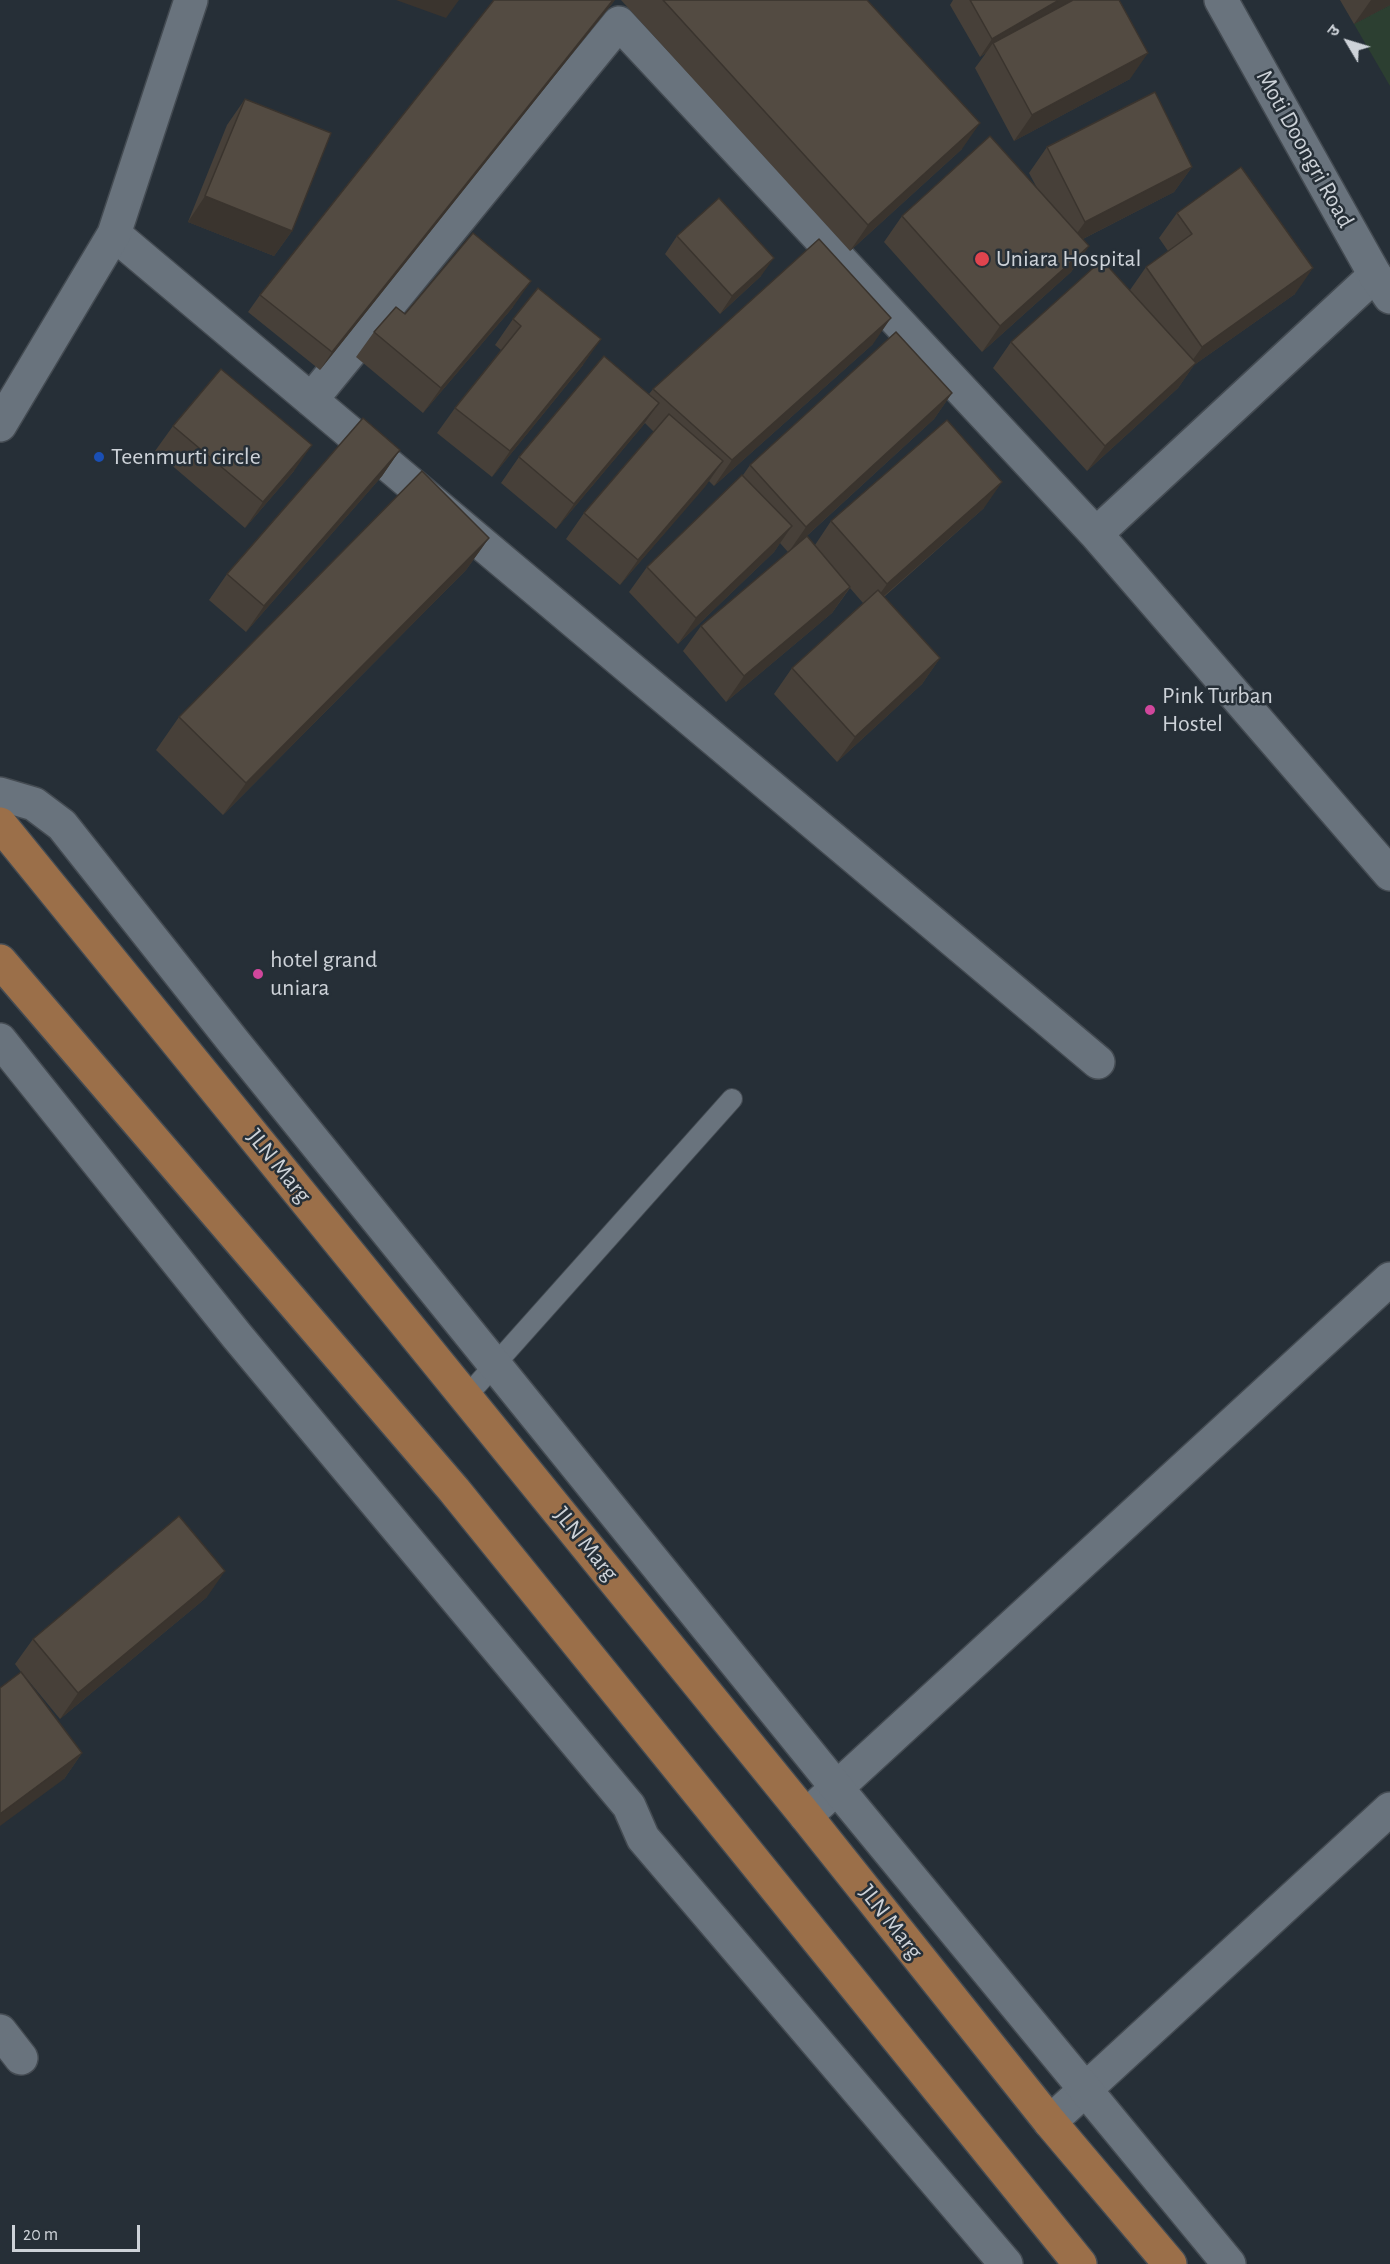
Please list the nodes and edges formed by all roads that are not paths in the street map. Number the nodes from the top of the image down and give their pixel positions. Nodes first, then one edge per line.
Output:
1 (191, 0) edge
2 (1221, 0) edge
3 (114, 234) junction
4 (1383, 286) edge
5 (311, 400) junction
6 (0, 425) edge
7 (1096, 534) junction
8 (0, 794) edge
9 (0, 824) edge
10 (1390, 874) edge
11 (0, 961) edge
12 (0, 1041) edge
13 (1098, 1062) dead end
14 (732, 1100) dead end
15 (1390, 1280) edge
16 (496, 1364) junction
17 (466, 1397) junction
18 (837, 1788) junction
19 (1390, 1809) edge
20 (806, 1816) junction
21 (0, 2031) edge
22 (21, 2058) dead end
23 (1086, 2090) junction
24 (1050, 2122) junction
25 (1006, 2264) edge
26 (1080, 2264) edge
27 (1170, 2264) edge
28 (1228, 2264) edge

1 - 3 street
2 - 4 street, Moti Doongri Road
3 - 5 street
3 - 6 street
4 - 7 street
5 - 7 street
5 - 13 street
7 - 10 street
8 - 16 street
9 - 17 main road, JLN Marg
11 - 26 main road
12 - 25 street
14 - 16 lane
15 - 18 street
16 - 17 lane
16 - 18 street
17 - 20 main road, JLN Marg
18 - 20 street
18 - 23 street
19 - 23 street
20 - 24 main road, JLN Marg
21 - 22 street
23 - 24 street
23 - 28 street
24 - 27 main road, JLN Marg

